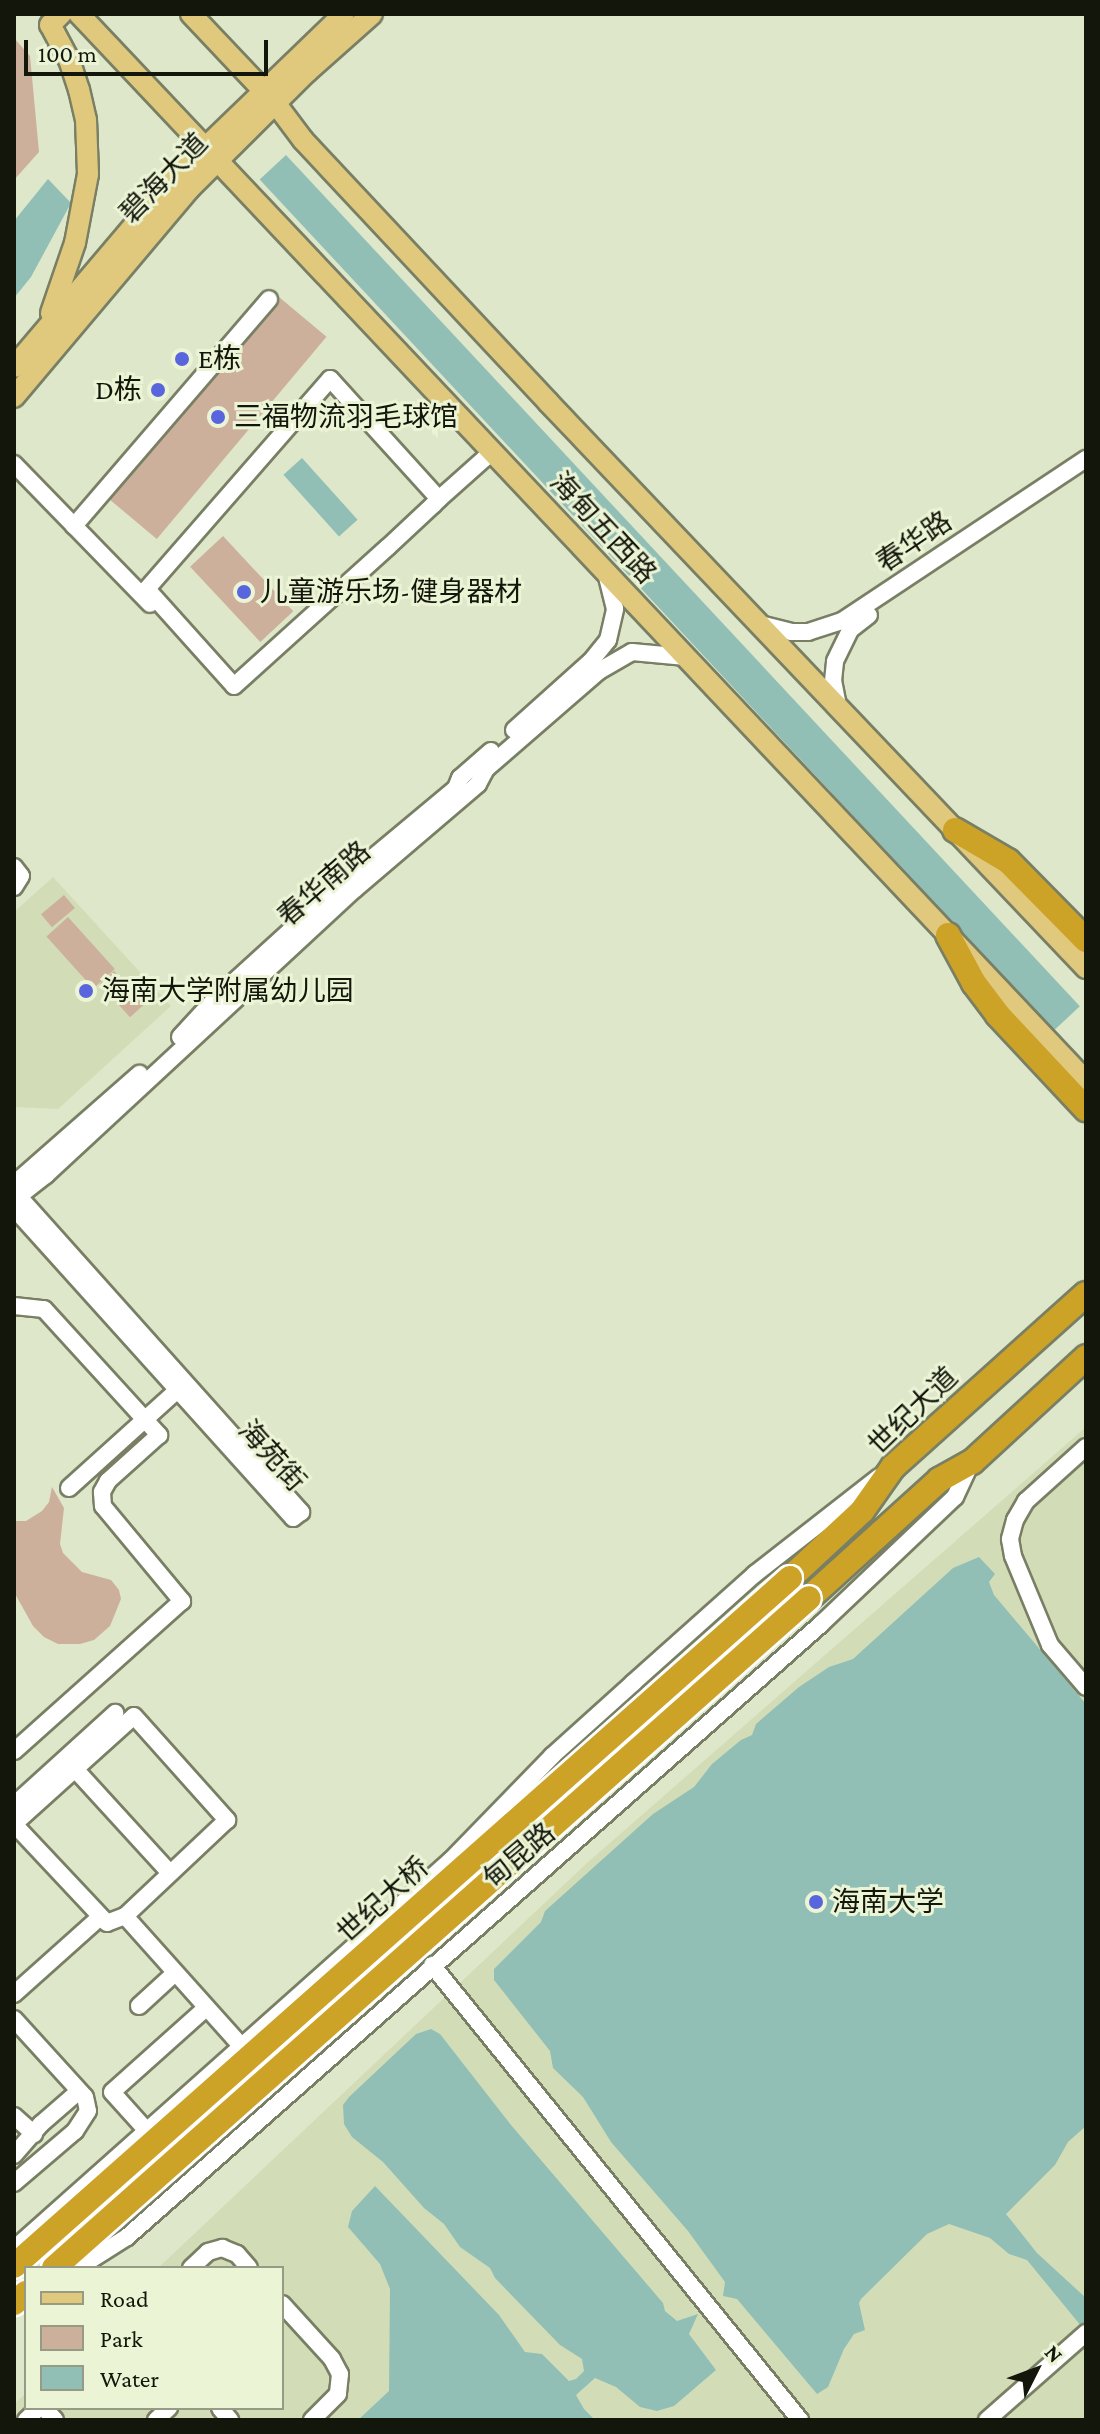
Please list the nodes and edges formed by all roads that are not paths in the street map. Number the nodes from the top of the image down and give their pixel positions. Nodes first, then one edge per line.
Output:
1 (61, 14) edge
2 (79, 14) edge
3 (191, 14) edge
4 (344, 14) edge
5 (372, 14) edge
6 (269, 97) junction
7 (211, 154) junction
8 (269, 299) dead end
9 (49, 323) junction
10 (14, 367) edge
11 (14, 397) edge
12 (492, 451) junction
13 (1086, 459) edge
14 (14, 464) edge
15 (1086, 471) edge
16 (439, 499) junction
17 (74, 526) junction
18 (607, 574) junction
19 (294, 622) dead end
20 (760, 624) junction
21 (686, 657) junction
22 (228, 683) junction
23 (838, 708) junction
24 (955, 830) junction
25 (14, 867) edge
26 (14, 887) edge
27 (948, 935) junction
28 (1086, 940) edge
29 (1086, 968) edge
30 (1086, 1081) edge
31 (1086, 1109) edge
32 (15, 1196) edge
33 (1086, 1278) edge
34 (1080, 1299) edge
35 (14, 1306) edge
36 (1086, 1357) edge
37 (182, 1386) junction
38 (145, 1419) junction
39 (1086, 1447) edge
40 (1086, 1459) edge
41 (972, 1462) junction
42 (893, 1467) junction
43 (69, 1488) dead end
44 (790, 1578) joint
45 (1086, 1676) edge
46 (1086, 1687) edge
47 (115, 1713) dead end
48 (14, 1751) edge
49 (75, 1769) junction
50 (14, 1805) edge
51 (14, 1824) edge
52 (170, 1873) junction
53 (125, 1916) junction
54 (99, 1918) junction
55 (374, 1928) junction
56 (432, 1965) junction
57 (175, 1973) junction
58 (418, 1977) junction
59 (14, 1993) edge
60 (139, 2006) dead end
61 (206, 2008) junction
62 (14, 2019) edge
63 (242, 2047) junction
64 (79, 2091) junction
65 (14, 2116) edge
66 (147, 2131) junction
67 (34, 2134) junction
68 (14, 2155) edge
69 (14, 2183) edge
70 (82, 2188) junction
71 (127, 2237) junction
72 (14, 2249) edge
73 (14, 2266) edge
74 (56, 2266) edge
75 (81, 2266) edge
76 (193, 2266) edge
77 (247, 2266) edge
78 (284, 2307) edge
79 (1086, 2333) edge
80 (312, 2420) edge
81 (800, 2420) edge
82 (987, 2420) edge

1 - 9 main road
2 - 7 main road, 海甸五西路
3 - 6 main road, 海甸五西路
4 - 6 main road, 碧海大道
5 - 6 main road, 碧海大道
6 - 7 main road, 碧海大道
6 - 20 main road, 海甸五西路
7 - 9 main road, 碧海大道
7 - 11 main road, 碧海大道
7 - 12 main road, 海甸五西路
8 - 17 street
9 - 10 main road, 碧海大道
12 - 16 street
12 - 18 main road, 海甸五西路
13 - 20 street, 春华路
14 - 17 street
15 - 23 street, 春华路
16 - 22 street
16 - 22 street
17 - 22 street
18 - 21 main road, 海甸五西路
18 - 32 street, 春华南路
19 - 22 street
20 - 23 main road, 海甸五西路
21 - 27 main road, 海甸五西路
21 - 32 street, 春华南路
23 - 24 main road, 海甸五西路
24 - 28 highway
24 - 29 main road, 海甸五西路
25 - 26 street
27 - 30 main road, 海甸五西路
27 - 31 highway
32 - 37 street, 海苑街
33 - 34 highway
34 - 42 highway, 世纪大道
35 - 38 street
36 - 41 highway
37 - 37 street, 海苑街
37 - 38 street
38 - 43 street
38 - 48 street
39 - 46 street
40 - 45 street
41 - 56 street, 甸昆路
41 - 74 highway, 世纪大桥, bridge
42 - 44 highway, 世纪大道
42 - 55 street, 甸昆路
44 - 73 highway, 世纪大桥, bridge
47 - 50 street
49 - 51 street
49 - 52 street
49 - 52 street
51 - 54 street
52 - 53 street
53 - 54 street
53 - 57 street
54 - 59 street
55 - 58 street
55 - 63 street, 甸昆路
56 - 58 street, 甸昆路
56 - 81 street
57 - 60 street
57 - 61 street
58 - 71 street, 甸昆路
61 - 63 street
61 - 66 street
62 - 64 street
63 - 66 street, 甸昆路
64 - 67 street
64 - 69 street
65 - 67 street
66 - 70 street, 甸昆路
67 - 68 street
70 - 71 street
70 - 72 street, 甸昆路
71 - 75 street, 甸昆路
76 - 77 street
78 - 80 street
79 - 82 street

